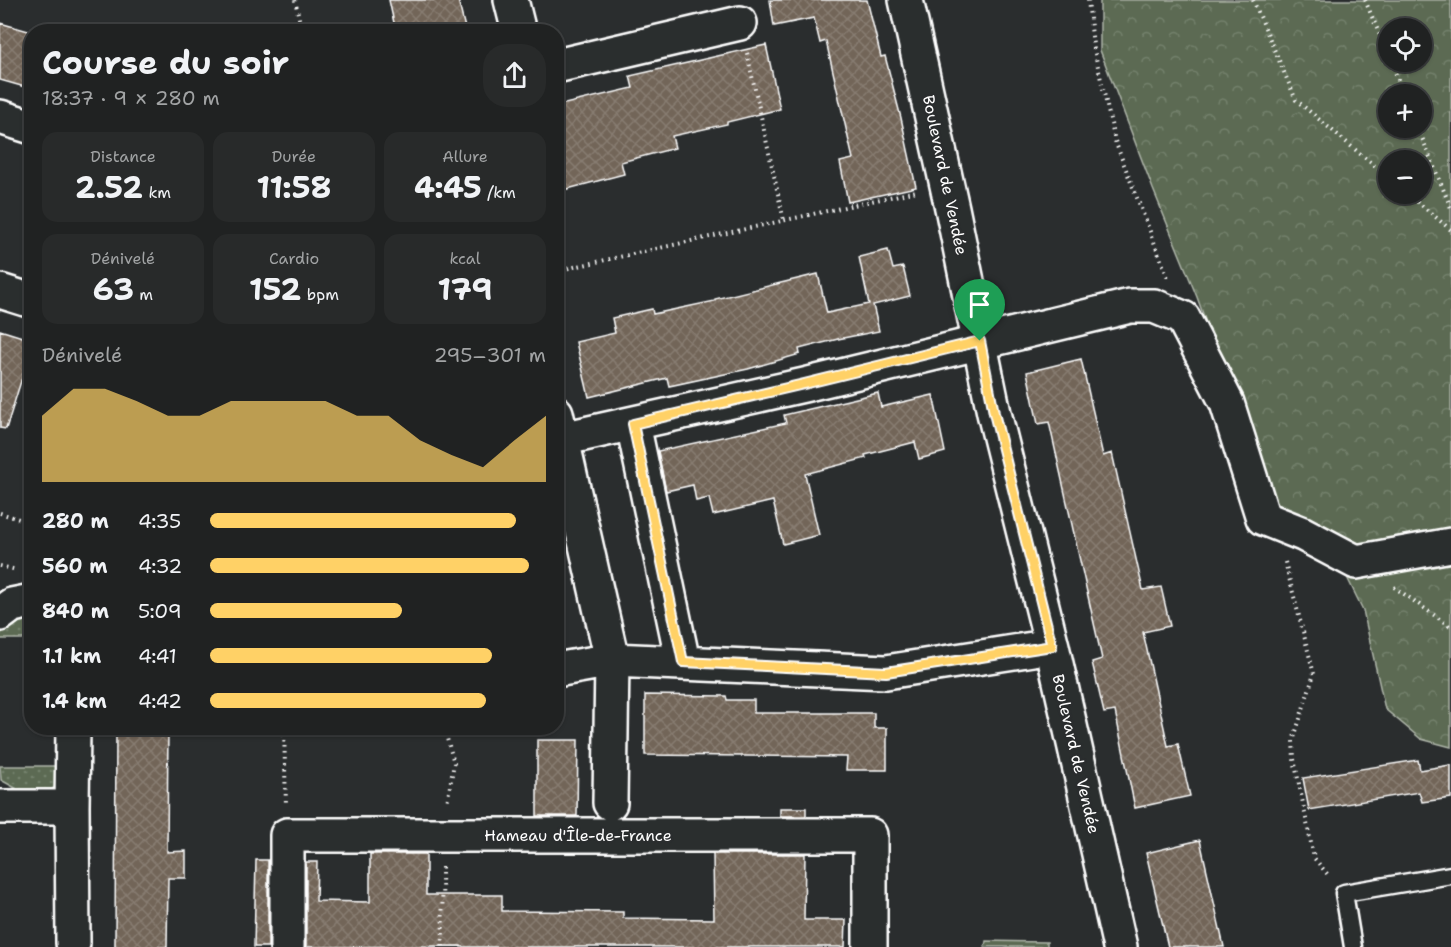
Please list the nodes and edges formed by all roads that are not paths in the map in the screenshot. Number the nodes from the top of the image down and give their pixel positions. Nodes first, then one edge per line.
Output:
1 (511, 0) edge
2 (906, 0) edge
3 (740, 23) road end
4 (517, 24) edge
5 (564, 64) edge
6 (0, 117) edge
7 (24, 124) edge
8 (0, 291) edge
9 (24, 298) edge
10 (980, 341) junction
11 (633, 424) junction
12 (564, 426) edge
13 (564, 448) edge
14 (1451, 545) edge
15 (24, 603) edge
16 (0, 614) edge
17 (1052, 646) junction
18 (612, 660) junction
19 (683, 662) junction
20 (564, 669) edge
21 (73, 735) edge
22 (610, 803) dead end
23 (0, 807) edge
24 (72, 807) junction
25 (1451, 875) edge
26 (73, 943) dead end
27 (287, 947) edge
28 (870, 947) edge
29 (1120, 947) edge
30 (1353, 947) edge

1 - 4 street
2 - 10 street, Boulevard de Vendée
3 - 5 street
6 - 7 street
8 - 9 street
10 - 11 street
10 - 14 street
10 - 17 street, Boulevard de Vendée
11 - 12 street
11 - 19 street
13 - 18 street
15 - 16 street
17 - 19 street
17 - 29 street, Boulevard de Vendée
18 - 19 street
18 - 20 street
18 - 22 street
21 - 24 street
23 - 24 street
24 - 26 street
25 - 30 lane
27 - 28 street, Hameau d'Île-de-France

